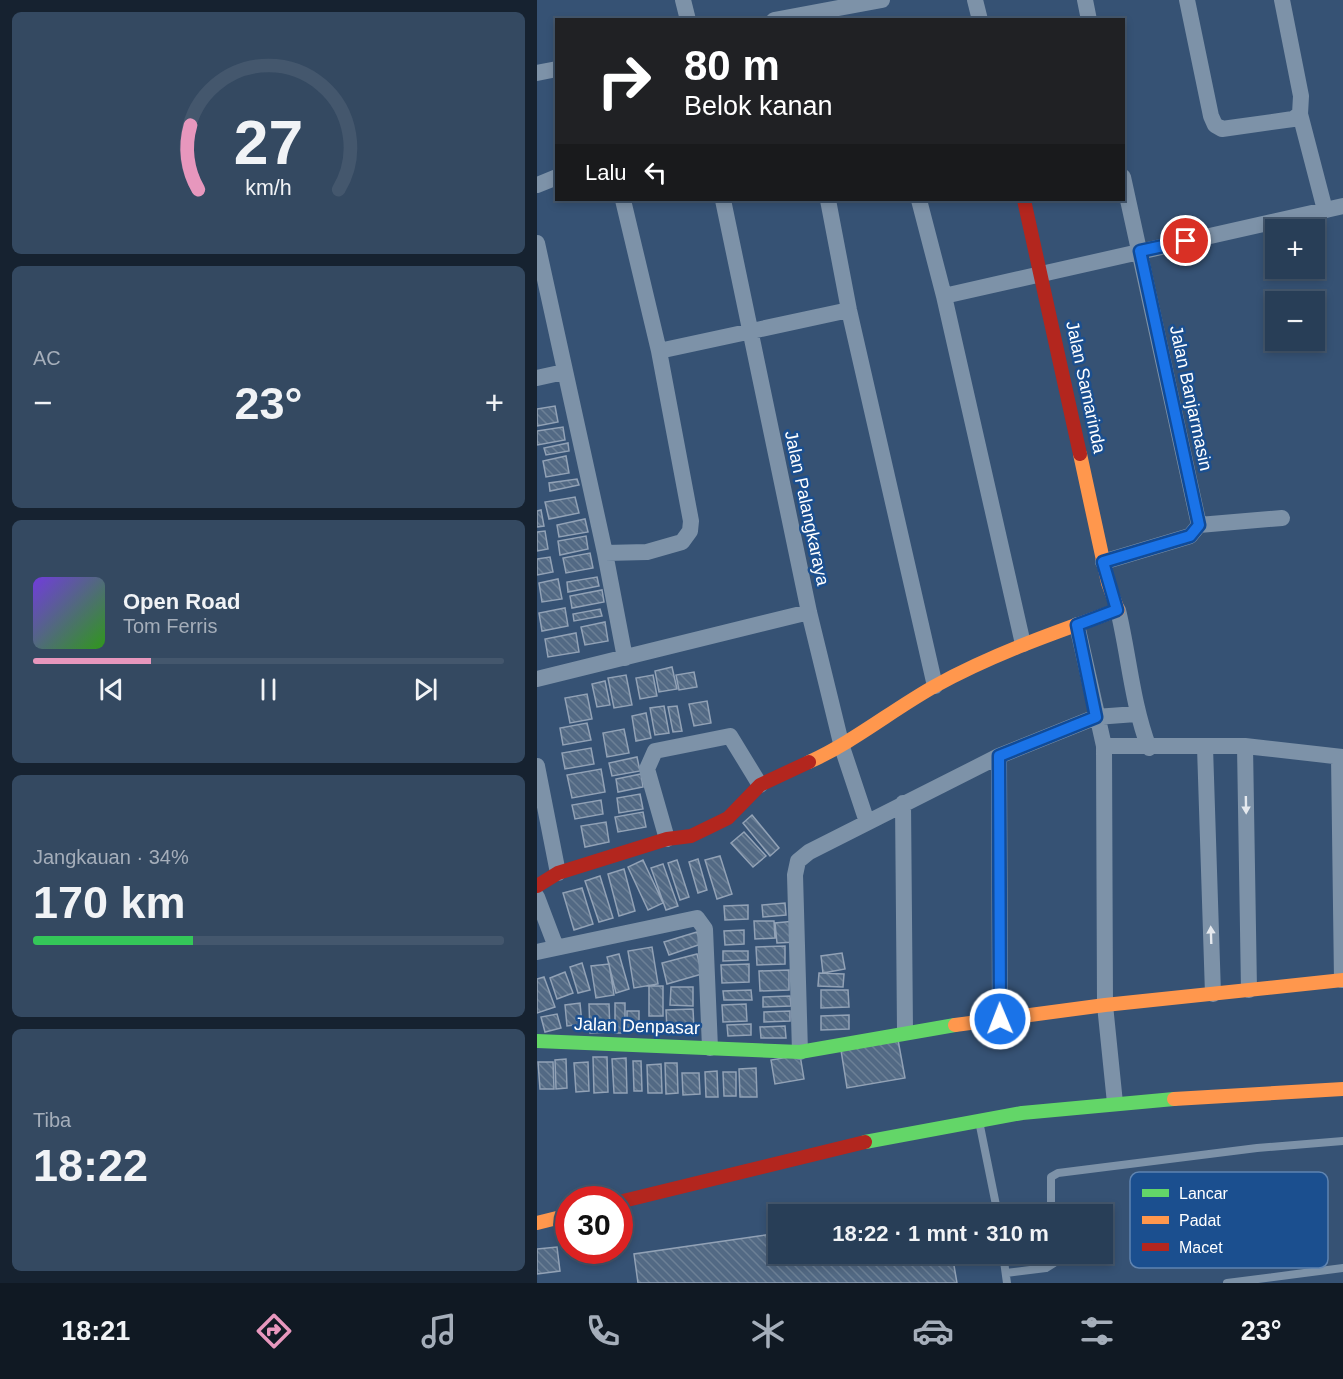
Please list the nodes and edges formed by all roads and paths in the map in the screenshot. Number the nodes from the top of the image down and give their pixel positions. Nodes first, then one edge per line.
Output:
1 (683, 0) edge
2 (784, 0) edge
3 (878, 0) edge
4 (975, 0) edge
5 (1085, 0) edge
6 (1187, 0) edge
7 (1283, 0) edge
8 (688, 18) edge
9 (781, 18) edge
10 (980, 18) edge
11 (1089, 18) edge
12 (555, 69) edge
13 (537, 73) edge
14 (1300, 114) junction
15 (555, 178) edge
16 (537, 185) edge
17 (1125, 186) edge
18 (623, 201) edge
19 (723, 201) edge
20 (828, 201) edge
21 (919, 201) edge
22 (1024, 201) edge
23 (1343, 206) edge
24 (1325, 210) junction
25 (537, 243) edge
26 (1140, 251) junction
27 (1042, 275) junction
28 (944, 296) junction
29 (849, 310) junction
30 (750, 333) junction
31 (659, 351) junction
32 (564, 372) junction
33 (537, 378) edge
34 (1282, 518) dead end
35 (1199, 525) junction
36 (605, 554) junction
37 (1103, 562) junction
38 (1117, 610) junction
39 (810, 612) junction
40 (1077, 625) junction
41 (1023, 644) junction
42 (625, 658) junction
43 (537, 679) edge
44 (935, 686) junction
45 (1136, 714) junction
46 (1096, 717) junction
47 (1104, 746) junction
48 (1245, 746) junction
49 (842, 747) junction
50 (1205, 747) junction
51 (1149, 748) junction
52 (999, 756) junction
53 (1341, 757) edge
54 (537, 766) edge
55 (760, 785) junction
56 (903, 803) junction
57 (867, 822) junction
58 (667, 839) junction
59 (558, 873) junction
60 (537, 886) edge
61 (537, 897) edge
62 (556, 947) junction
63 (537, 952) edge
64 (1343, 980) edge
65 (1249, 990) junction
66 (1213, 994) junction
67 (1105, 1005) junction
68 (1000, 1019) junction
69 (905, 1032) junction
70 (537, 1041) edge
71 (710, 1048) junction
72 (800, 1052) junction
73 (1343, 1089) edge
74 (1115, 1103) junction
75 (979, 1120) junction
76 (1343, 1141) edge
77 (633, 1198) edge
78 (996, 1204) edge
79 (1050, 1204) edge
80 (555, 1218) edge
81 (537, 1223) edge
82 (1005, 1264) edge
83 (1052, 1264) edge
84 (1343, 1269) edge
85 (1006, 1273) junction
86 (1007, 1283) edge
87 (1227, 1283) edge

1 - 8 street
2 - 9 street
3 - 9 street
4 - 10 street
5 - 11 street
6 - 14 street
7 - 14 street
12 - 13 street
14 - 24 street
15 - 16 street
17 - 26 street, Jalan Banjarmasin
18 - 31 street
19 - 30 street, Jalan Palangkaraya
20 - 29 street
21 - 28 street
22 - 27 street, Jalan Samarinda
23 - 24 street
24 - 26 street
25 - 32 street
26 - 27 street
26 - 35 street, Jalan Banjarmasin
27 - 28 street
27 - 37 street, Jalan Samarinda
28 - 41 street
29 - 30 street
29 - 44 street
30 - 31 street
30 - 39 street, Jalan Palangkaraya
31 - 36 street
32 - 33 street
32 - 36 street
34 - 35 street
35 - 37 street
36 - 42 street
37 - 38 street, Jalan Samarinda
38 - 40 street
38 - 45 street
39 - 42 street
39 - 49 street, Jalan Palangkaraya
40 - 41 street
40 - 46 street
41 - 44 street
42 - 43 street
44 - 49 street
45 - 46 street
45 - 51 street
46 - 47 street
46 - 52 street
47 - 51 street
47 - 67 street
48 - 50 street
48 - 53 street
48 -> 65 street
49 - 55 street
49 - 57 street, Jalan Palangkaraya
50 - 51 street
66 -> 50 street
52 - 56 street
52 - 68 street
53 - 64 street
54 - 59 street
55 - 58 street
55 - 58 street
56 - 57 street
56 - 69 street
57 - 72 street
58 - 59 street
59 - 60 street
61 - 62 street
62 - 63 street, Jalan Denpasar
62 - 71 street, Jalan Denpasar
64 - 65 street
65 - 66 street
66 - 67 street
67 - 68 street
67 - 74 street
68 - 69 street
69 - 72 street
70 - 71 street, Jalan Denpasar
71 - 72 street
73 - 74 street
74 - 75 street
75 - 77 street
75 - 78 lane
76 - 79 lane
80 - 81 street
82 - 85 lane
83 - 85 lane
84 - 87 lane
85 - 86 lane

